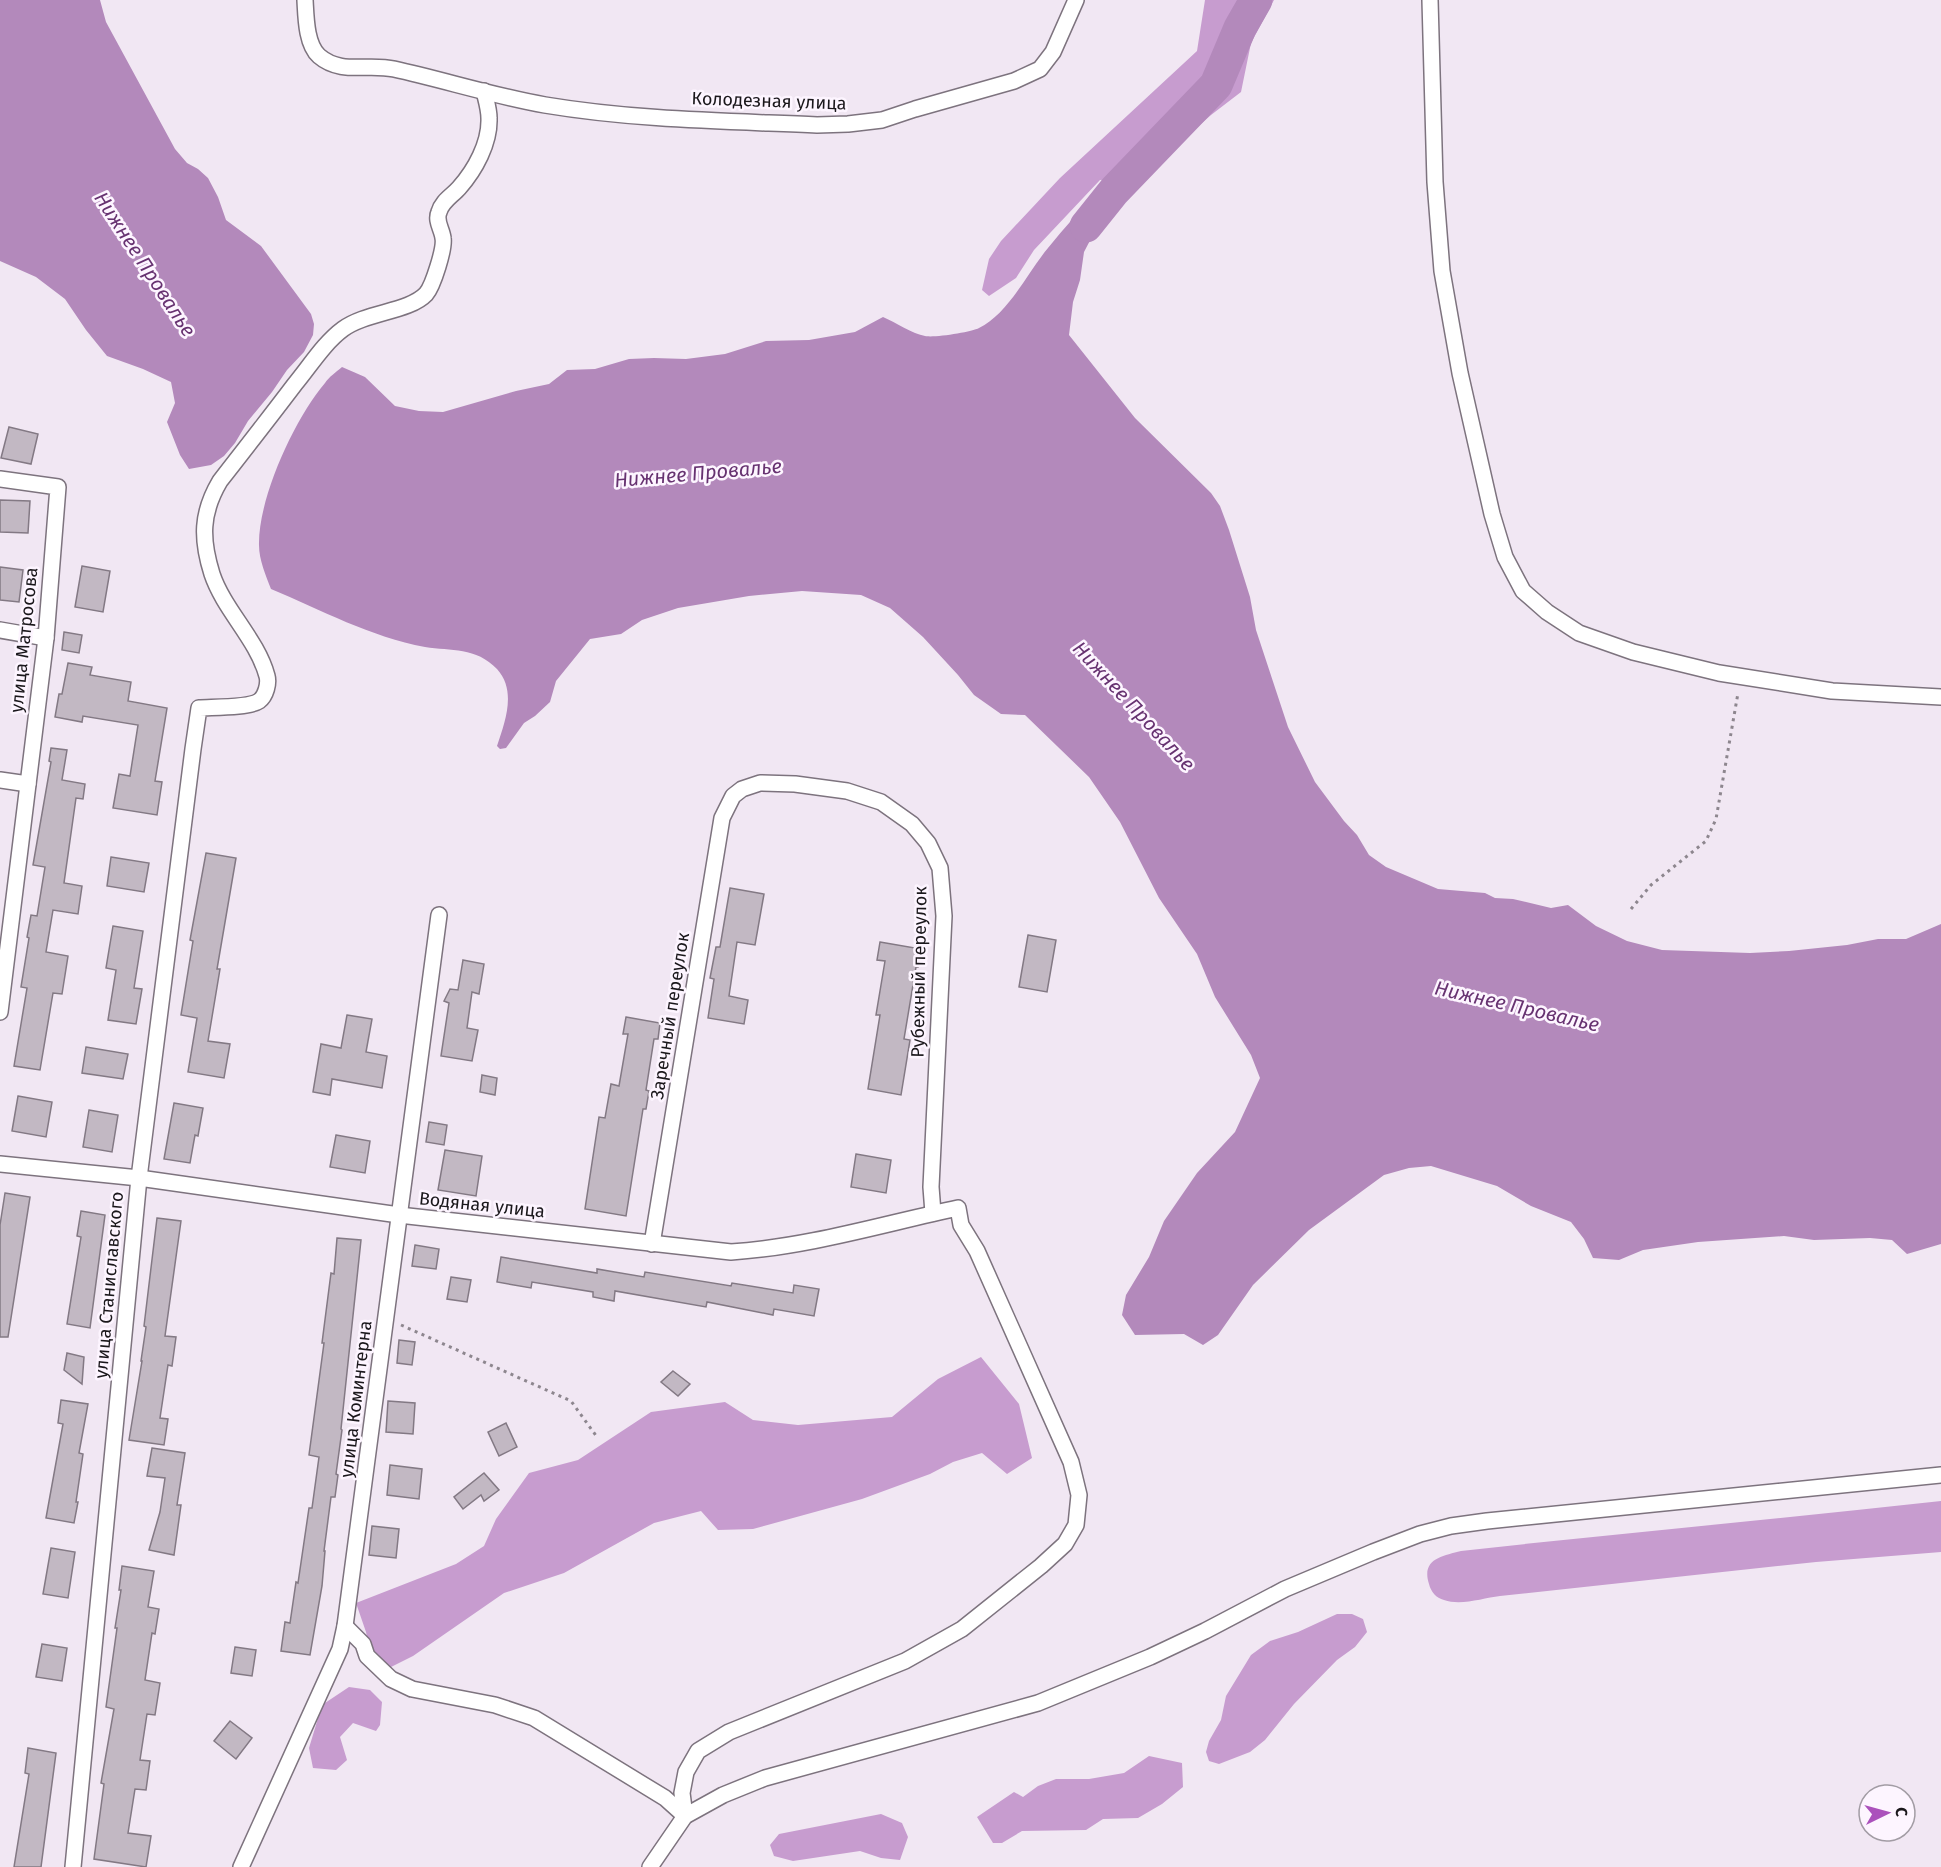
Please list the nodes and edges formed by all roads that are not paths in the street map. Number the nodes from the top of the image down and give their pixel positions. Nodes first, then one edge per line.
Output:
1 (304, 0) edge
2 (1076, 0) edge
3 (1430, 0) edge
4 (484, 91) junction
5 (0, 479) edge
6 (0, 630) edge
7 (46, 638) junction
8 (1941, 697) edge
9 (0, 780) edge
10 (27, 784) junction
11 (733, 796) joint
12 (439, 915) dead end
13 (2, 969) edge
14 (0, 1012) edge
15 (0, 1164) edge
16 (139, 1178) junction
17 (933, 1213) junction
18 (399, 1215) junction
19 (652, 1244) junction
20 (1941, 1475) edge
21 (345, 1626) junction
22 (685, 1816) junction
23 (656, 1863) edge
24 (73, 1867) edge
25 (242, 1867) edge

1 - 4 street, Колодезная улица
2 - 4 street, Колодезная улица
3 - 8 street
4 - 16 street, улица Станиславского
5 - 7 street, улица Матросова
6 - 7 street
7 - 10 street, улица Матросова
9 - 10 street
10 - 13 street, улица Матросова
11 - 17 street, Рубежный переулок
11 - 19 street, Заречный переулок
12 - 18 street, улица Коминтерна
13 - 14 street, улица Матросова
15 - 16 street, Водяная улица
16 - 18 street, Водяная улица
16 - 24 street, улица Станиславского
17 - 19 street, Водяная улица
17 - 22 street, Водяная улица
18 - 19 street, Водяная улица
18 - 21 street, улица Коминтерна
20 - 22 street
21 - 22 street
21 - 25 street, улица Коминтерна
22 - 23 street

